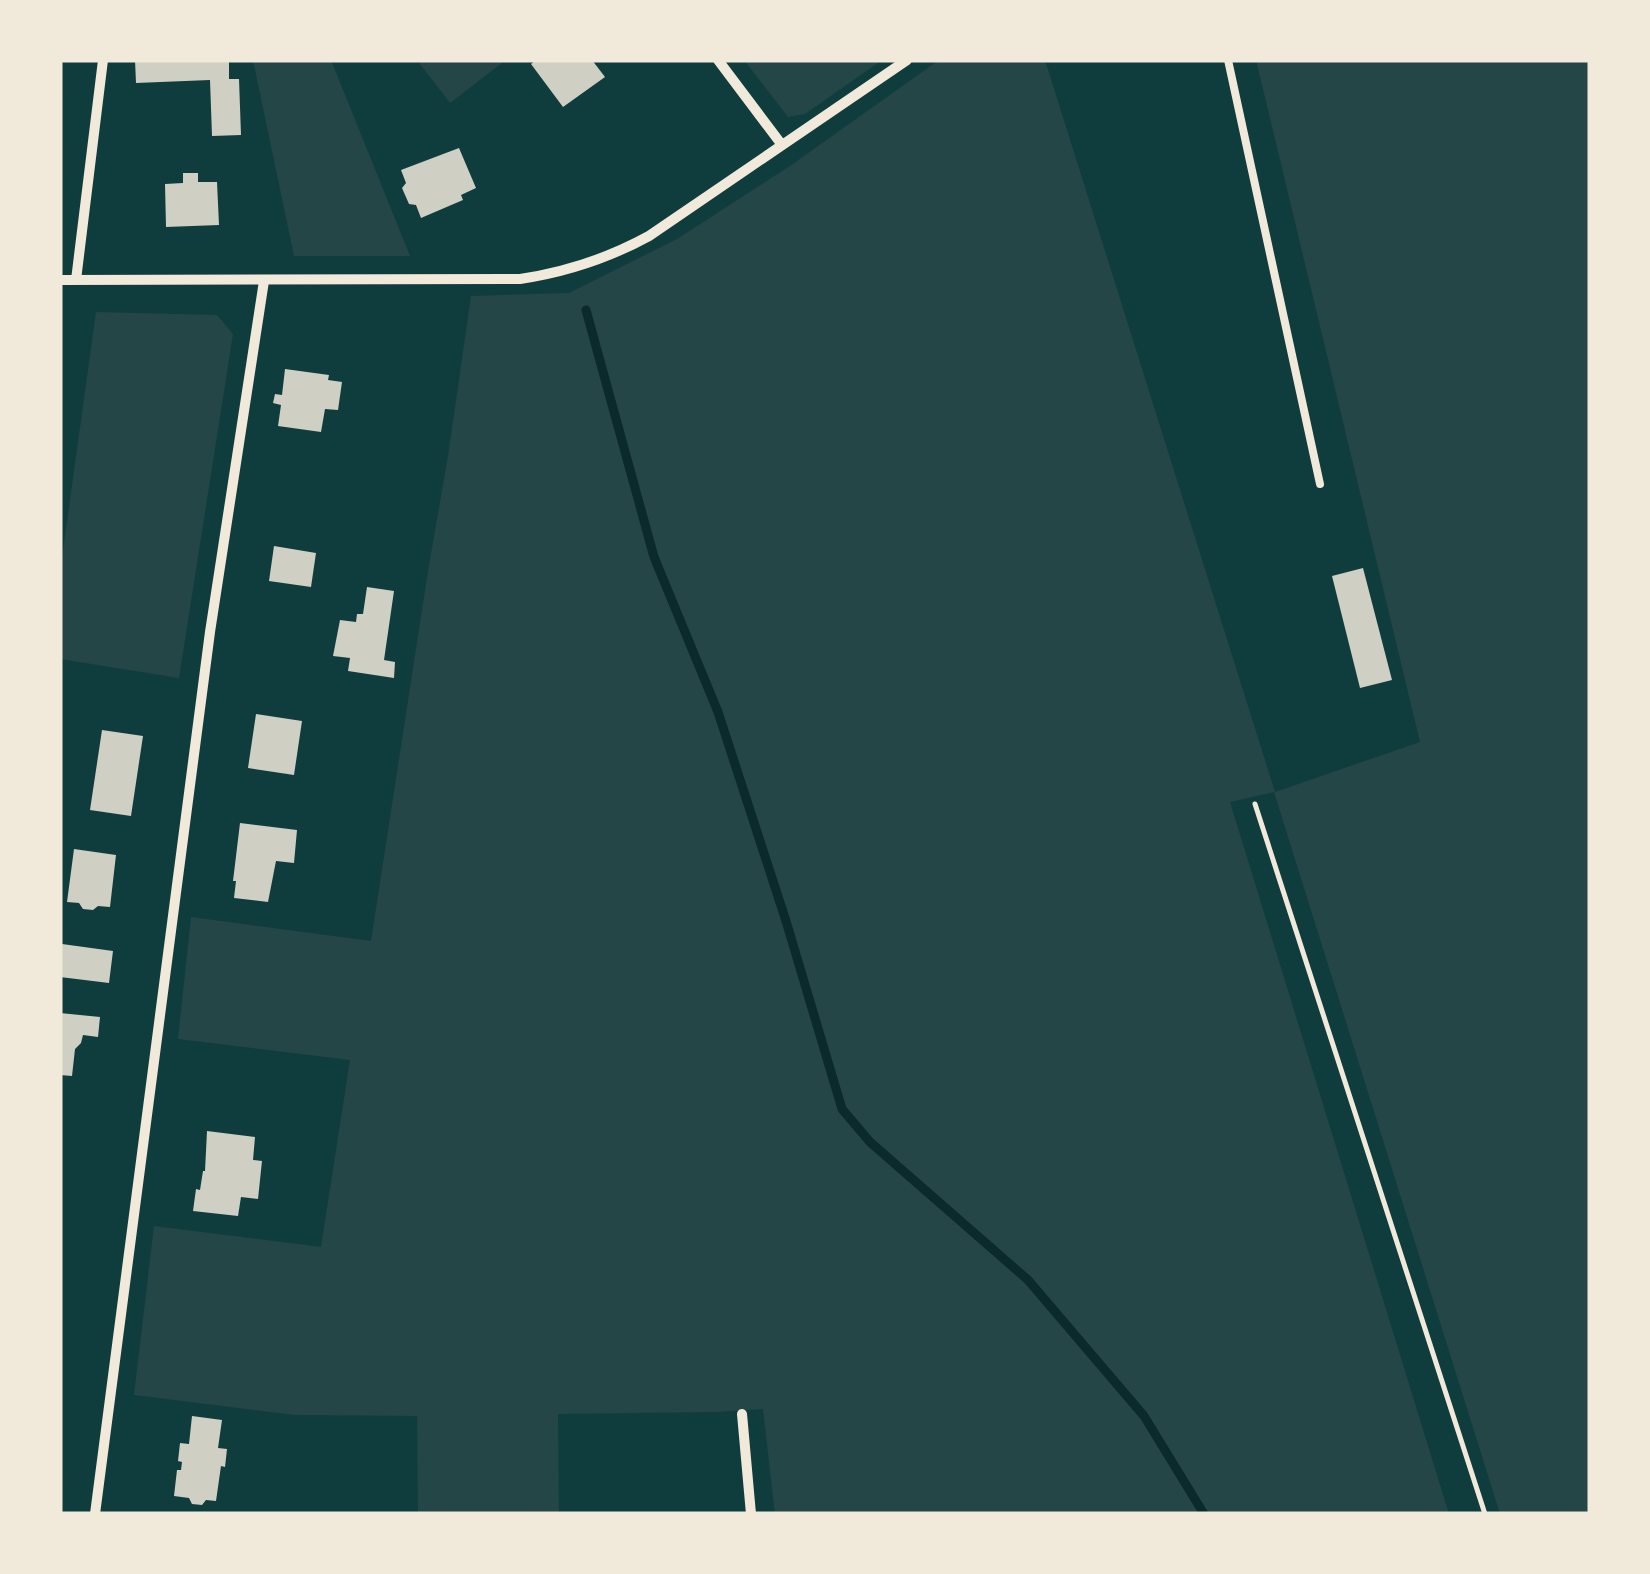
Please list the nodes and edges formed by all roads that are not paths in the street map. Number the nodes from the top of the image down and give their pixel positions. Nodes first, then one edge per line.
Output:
1 (104, 60) edge
2 (718, 60) edge
3 (907, 60) edge
4 (1228, 60) edge
5 (782, 146) junction
6 (60, 280) edge
7 (76, 280) junction
8 (264, 281) junction
9 (1320, 484) dead end
10 (742, 1414) dead end
11 (95, 1514) edge
12 (751, 1514) edge

1 - 7 street
2 - 5 street
3 - 5 street
4 - 9 lane
5 - 8 street
6 - 7 street
7 - 8 street
8 - 11 street
10 - 12 street

